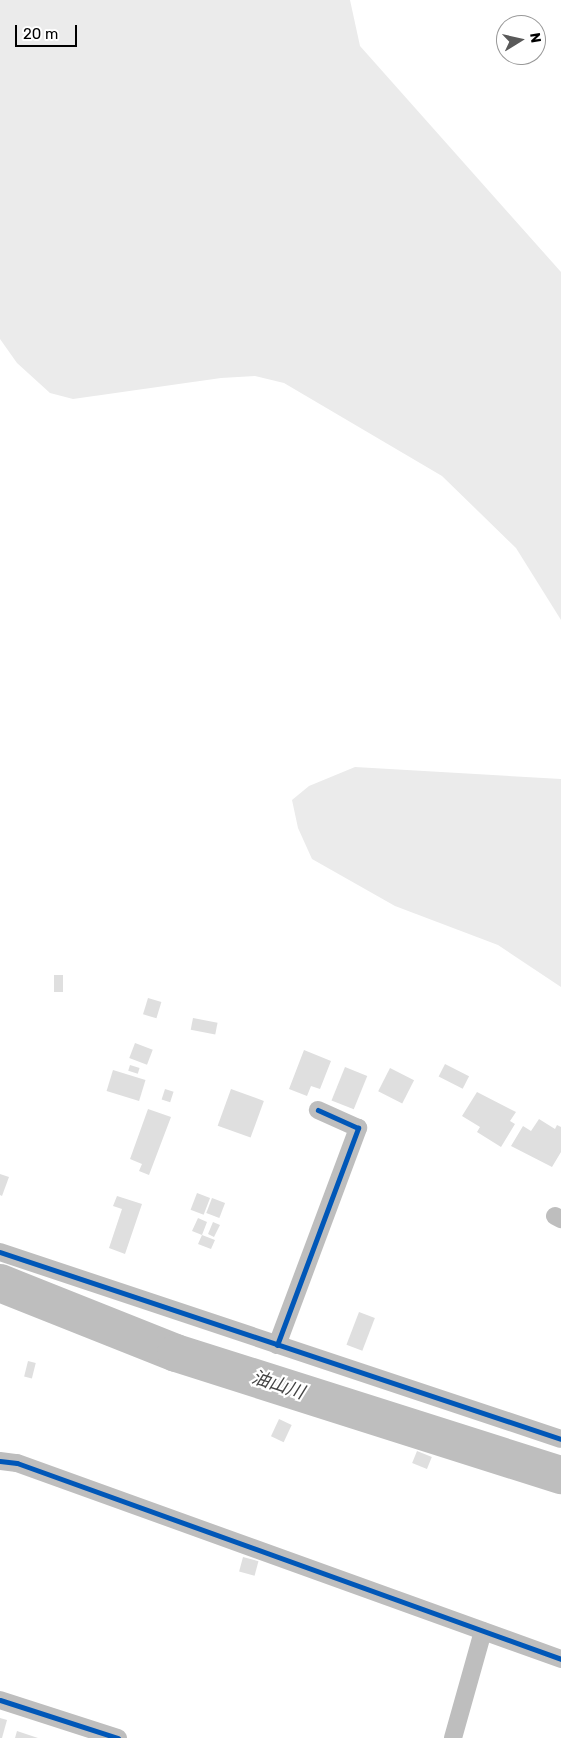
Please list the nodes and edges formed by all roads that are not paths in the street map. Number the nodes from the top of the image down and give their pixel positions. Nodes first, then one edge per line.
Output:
1 (318, 1110) dead end
2 (0, 1252) edge
3 (277, 1345) junction
4 (561, 1439) edge
5 (0, 1461) edge
6 (483, 1631) junction
7 (561, 1659) edge
8 (0, 1700) edge
9 (118, 1738) edge
10 (453, 1738) edge

1 - 3 street
2 - 3 street
3 - 4 street
5 - 6 street
6 - 7 street
6 - 10 street
8 - 9 street

